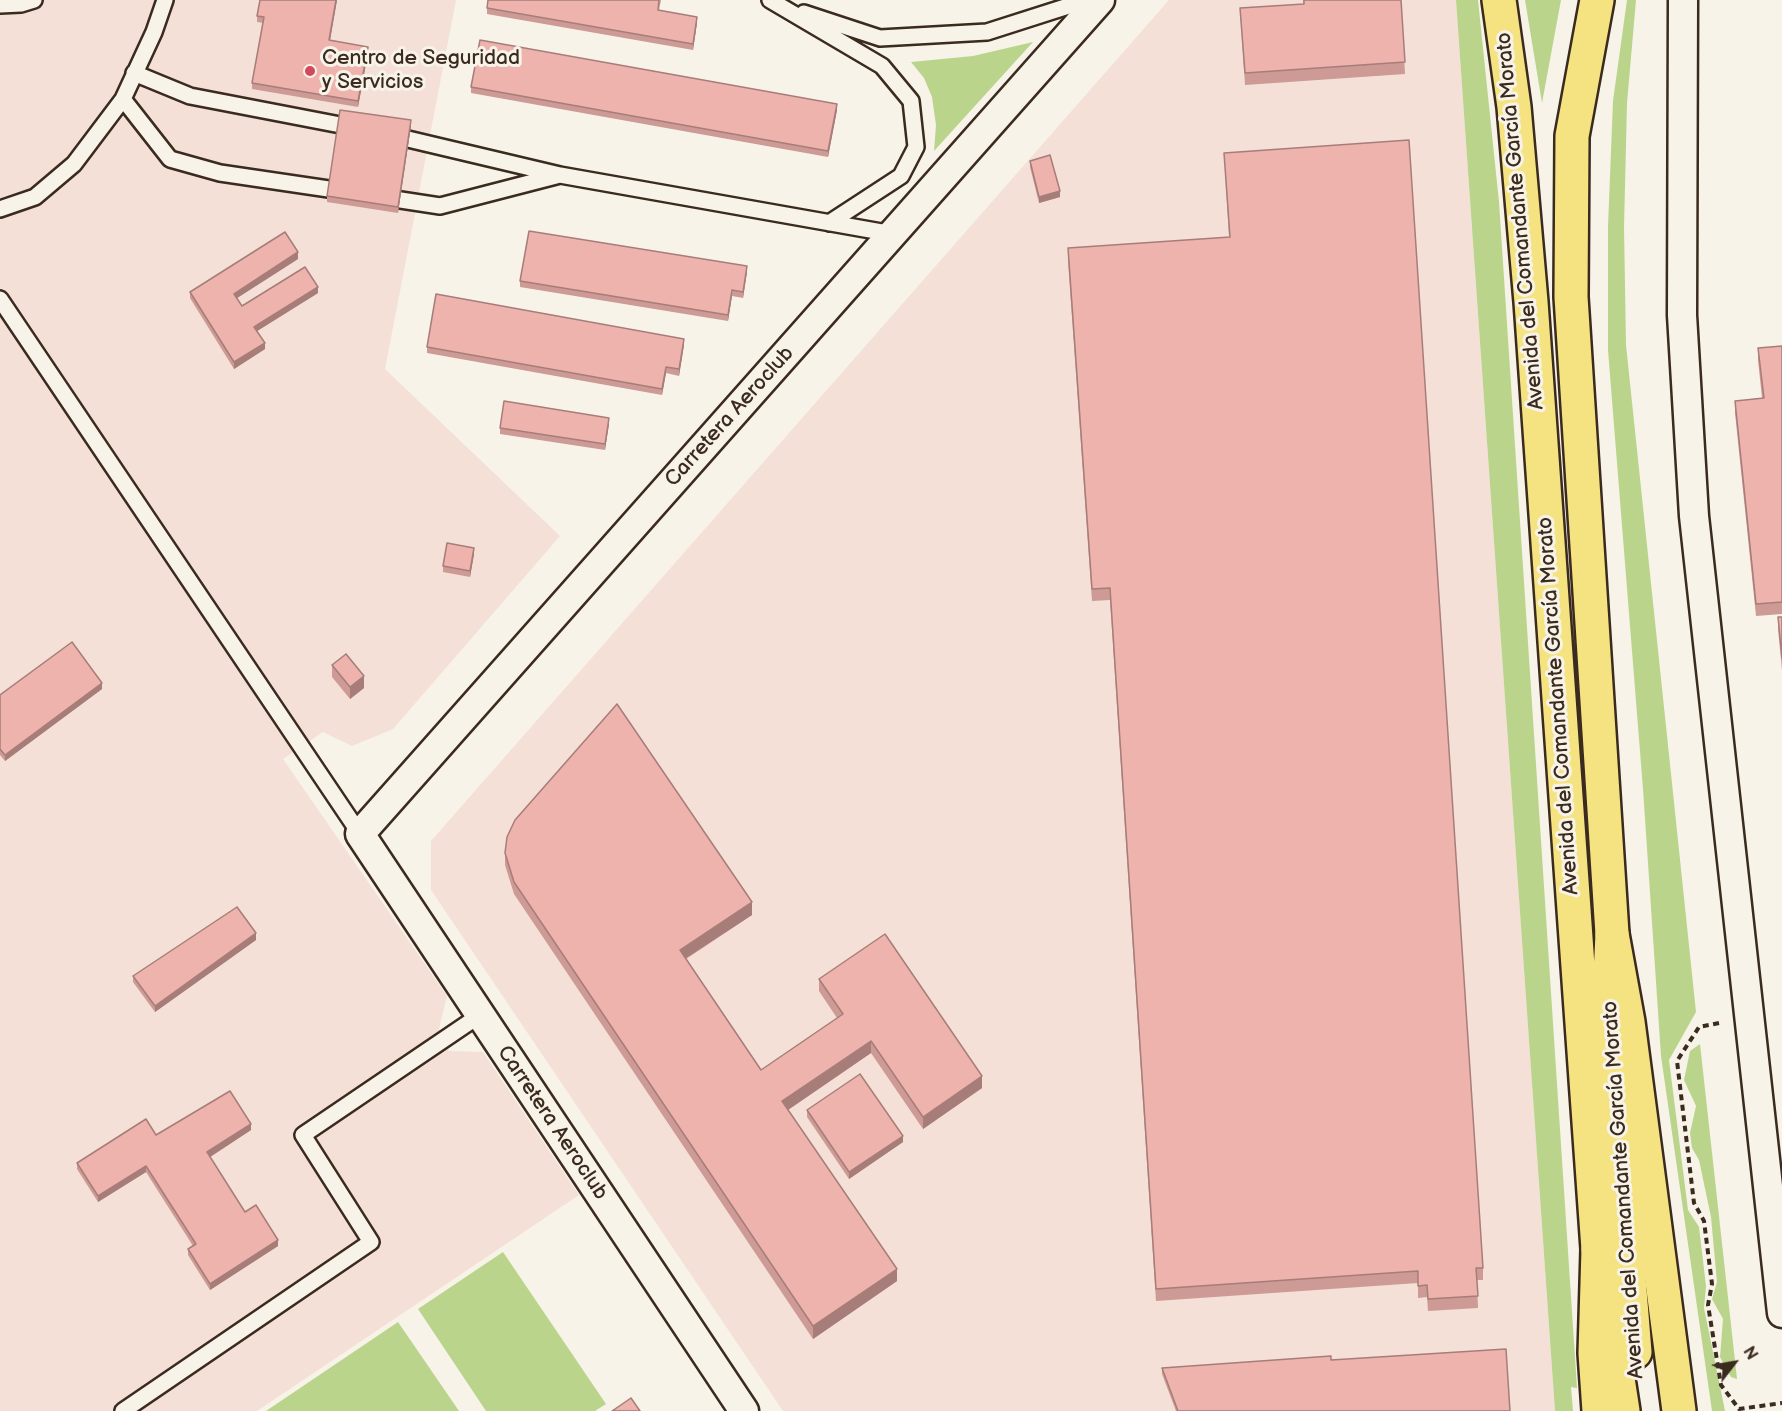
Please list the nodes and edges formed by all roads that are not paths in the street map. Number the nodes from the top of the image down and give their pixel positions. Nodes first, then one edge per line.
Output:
1 (34, 0) edge
2 (165, 0) edge
3 (1087, 0) edge
4 (1100, 0) edge
5 (1499, 0) edge
6 (1598, 0) edge
7 (1683, 0) edge
8 (772, 2) edge
9 (0, 5) edge
10 (134, 72) junction
11 (123, 99) junction
12 (560, 175) junction
13 (0, 209) edge
14 (829, 223) junction
15 (893, 234) junction
16 (0, 299) edge
17 (360, 834) junction
18 (1612, 934) junction
19 (480, 1015) junction
20 (1598, 1249) junction
21 (1782, 1313) edge
22 (123, 1411) edge
23 (744, 1411) edge
24 (1599, 1411) edge
25 (1623, 1411) edge
26 (1642, 1411) edge
27 (1679, 1411) edge

1 - 9 lane
2 - 10 lane
3 - 8 lane
4 - 15 street, Carretera Aeroclub
5 - 20 main road, Avenida del Comandante García Morato
6 - 18 main road, Avenida del Comandante García Morato
7 - 21 street
8 - 14 lane
10 - 11 lane
10 - 12 lane
11 - 12 lane
11 - 13 lane
12 - 14 lane
14 - 15 lane
15 - 17 street, Carretera Aeroclub
16 - 17 lane, Carretera Aeroclub
17 - 19 street, Carretera Aeroclub
18 - 26 main road, Avenida del Comandante García Morato
18 - 27 main road
19 - 22 lane
19 - 23 street, Carretera Aeroclub
20 - 24 main road
20 - 25 main road, Avenida del Comandante García Morato

